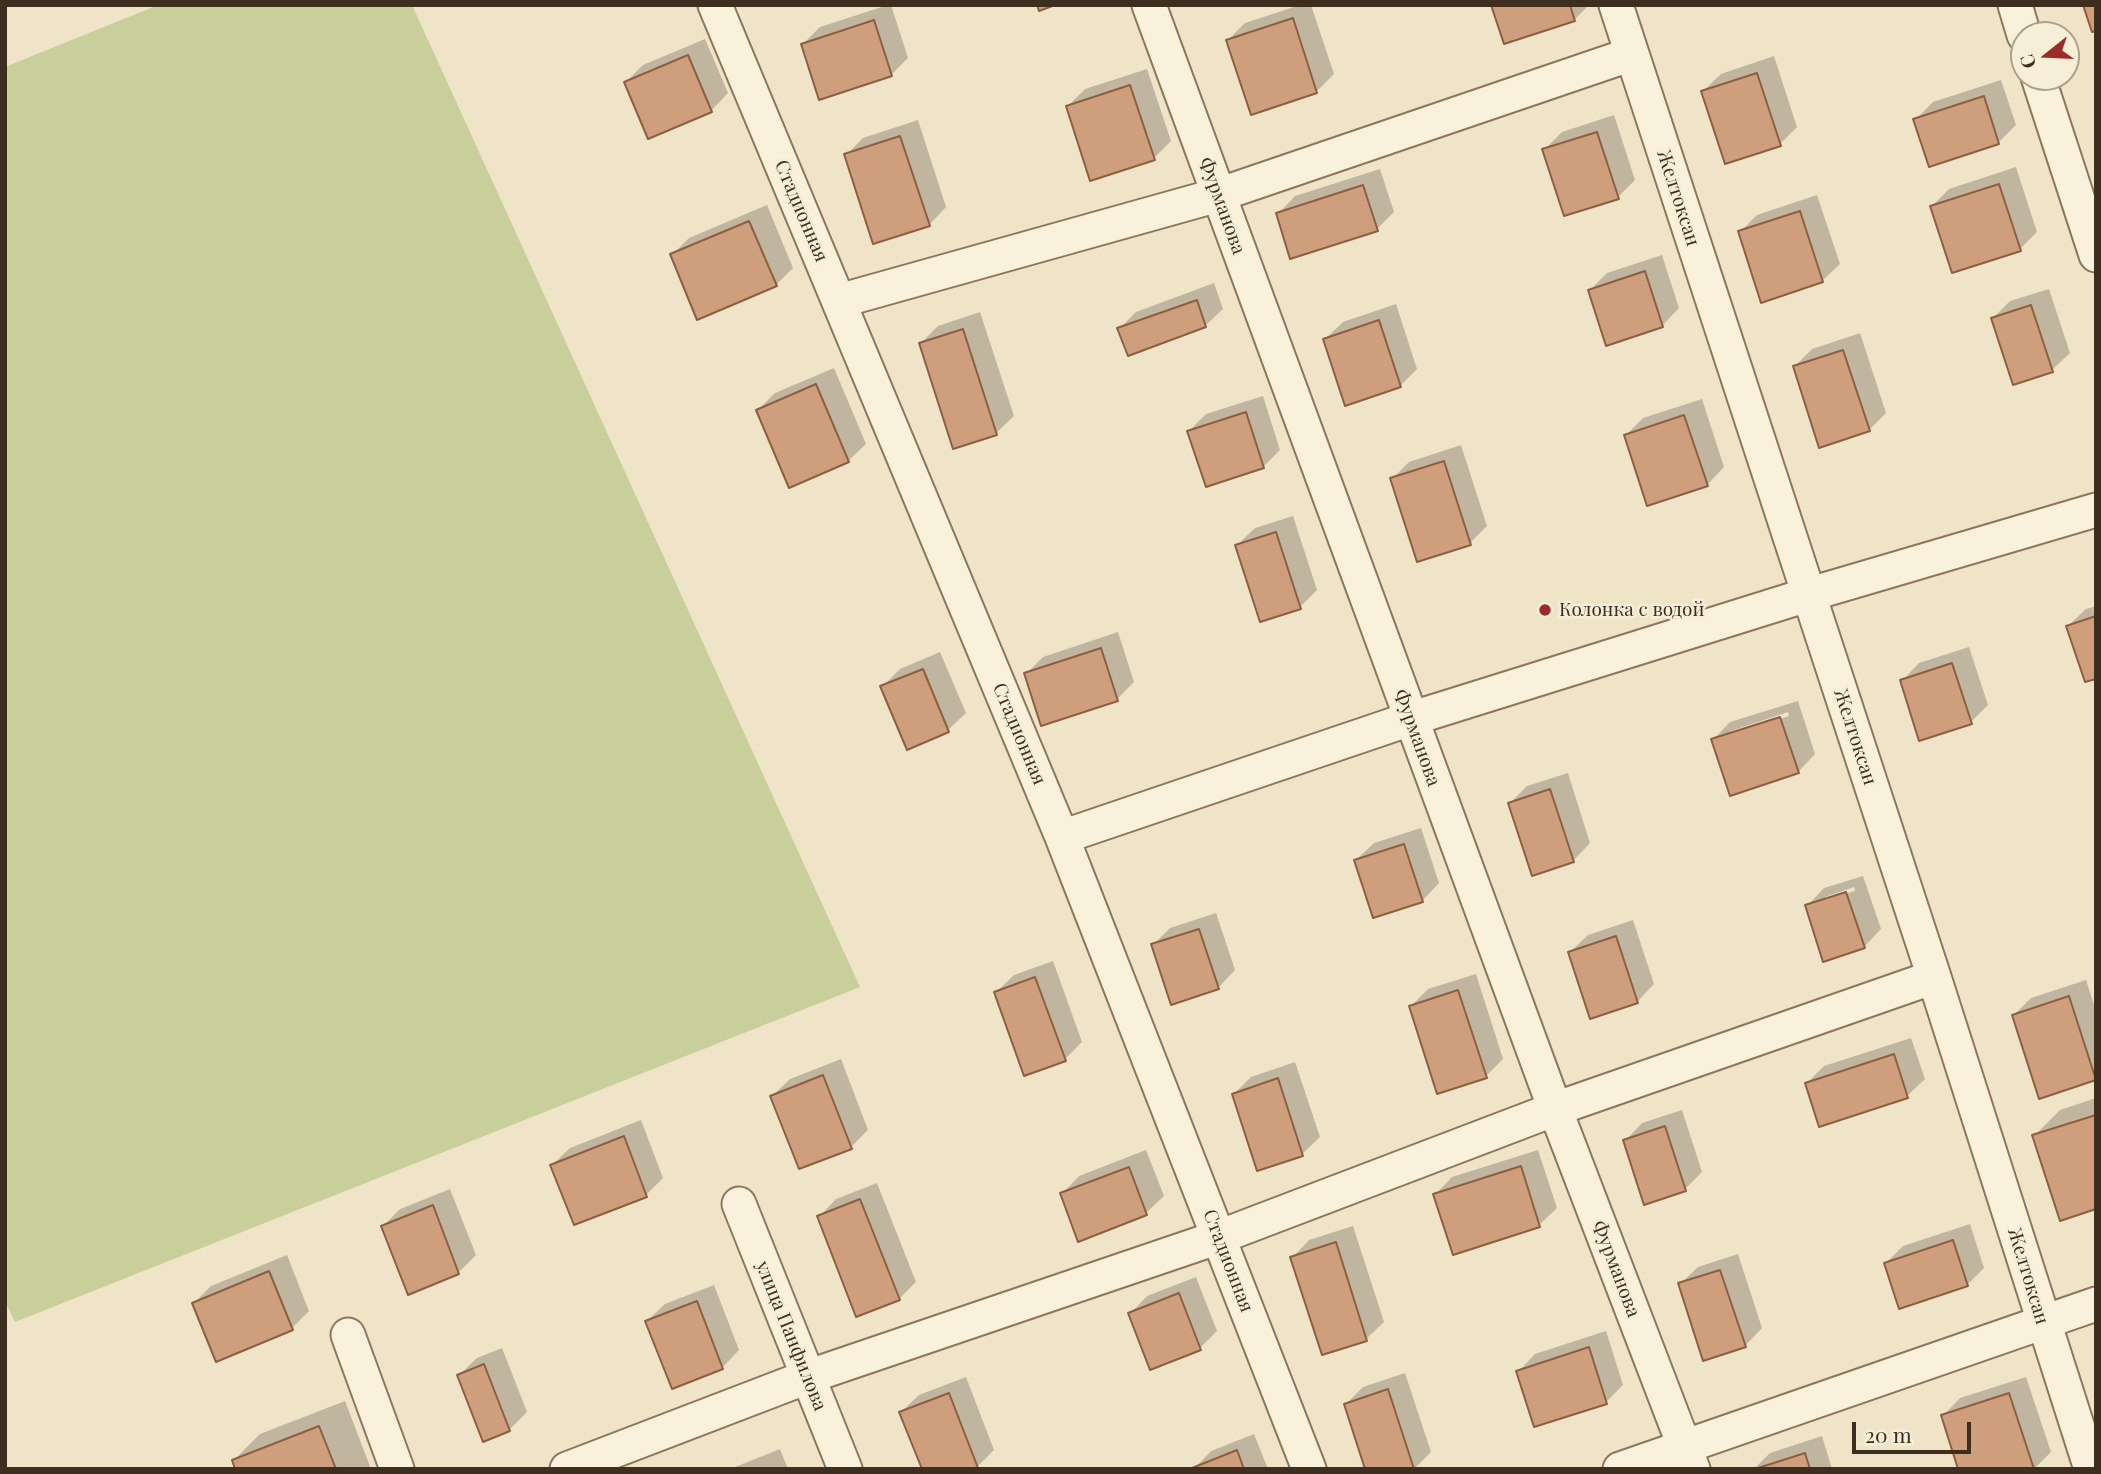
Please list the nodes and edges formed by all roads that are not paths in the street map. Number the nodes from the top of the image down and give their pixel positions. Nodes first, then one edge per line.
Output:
1 (715, 5) edge
2 (1149, 5) edge
3 (1616, 5) edge
4 (1632, 54) junction
5 (2043, 91) edge
6 (1218, 195) junction
7 (2096, 255) edge
8 (839, 301) junction
9 (2096, 510) edge
10 (1807, 595) junction
11 (1410, 719) junction
12 (1062, 837) junction
13 (1934, 977) junction
14 (1555, 1109) junction
15 (739, 1204) dead end
16 (1219, 1237) junction
17 (2096, 1304) edge
18 (2042, 1321) junction
19 (348, 1335) dead end
20 (807, 1377) junction
21 (1689, 1457) edge
22 (397, 1469) edge
23 (566, 1469) edge
24 (845, 1469) edge
25 (1310, 1469) edge
26 (1620, 1469) edge
27 (2091, 1469) edge

1 - 8 street, Стадионная
2 - 6 street, Фурманова
3 - 4 street, Желтоксан
4 - 6 street
4 - 10 street, Желтоксан
5 - 7 street
6 - 8 street
6 - 11 street, Фурманова
8 - 12 street, Стадионная
9 - 10 street
10 - 11 street
10 - 13 street, Желтоксан
11 - 12 street
11 - 14 street, Фурманова
12 - 16 street, Стадионная
13 - 14 street
13 - 18 street, Желтоксан
14 - 16 street
14 - 21 street, Фурманова
15 - 20 street, улица Панфилова
16 - 20 street
16 - 25 street, Стадионная
17 - 18 street
18 - 21 street
18 - 27 street, Желтоксан
19 - 22 street
20 - 23 street
20 - 24 street, улица Панфилова
21 - 26 street

